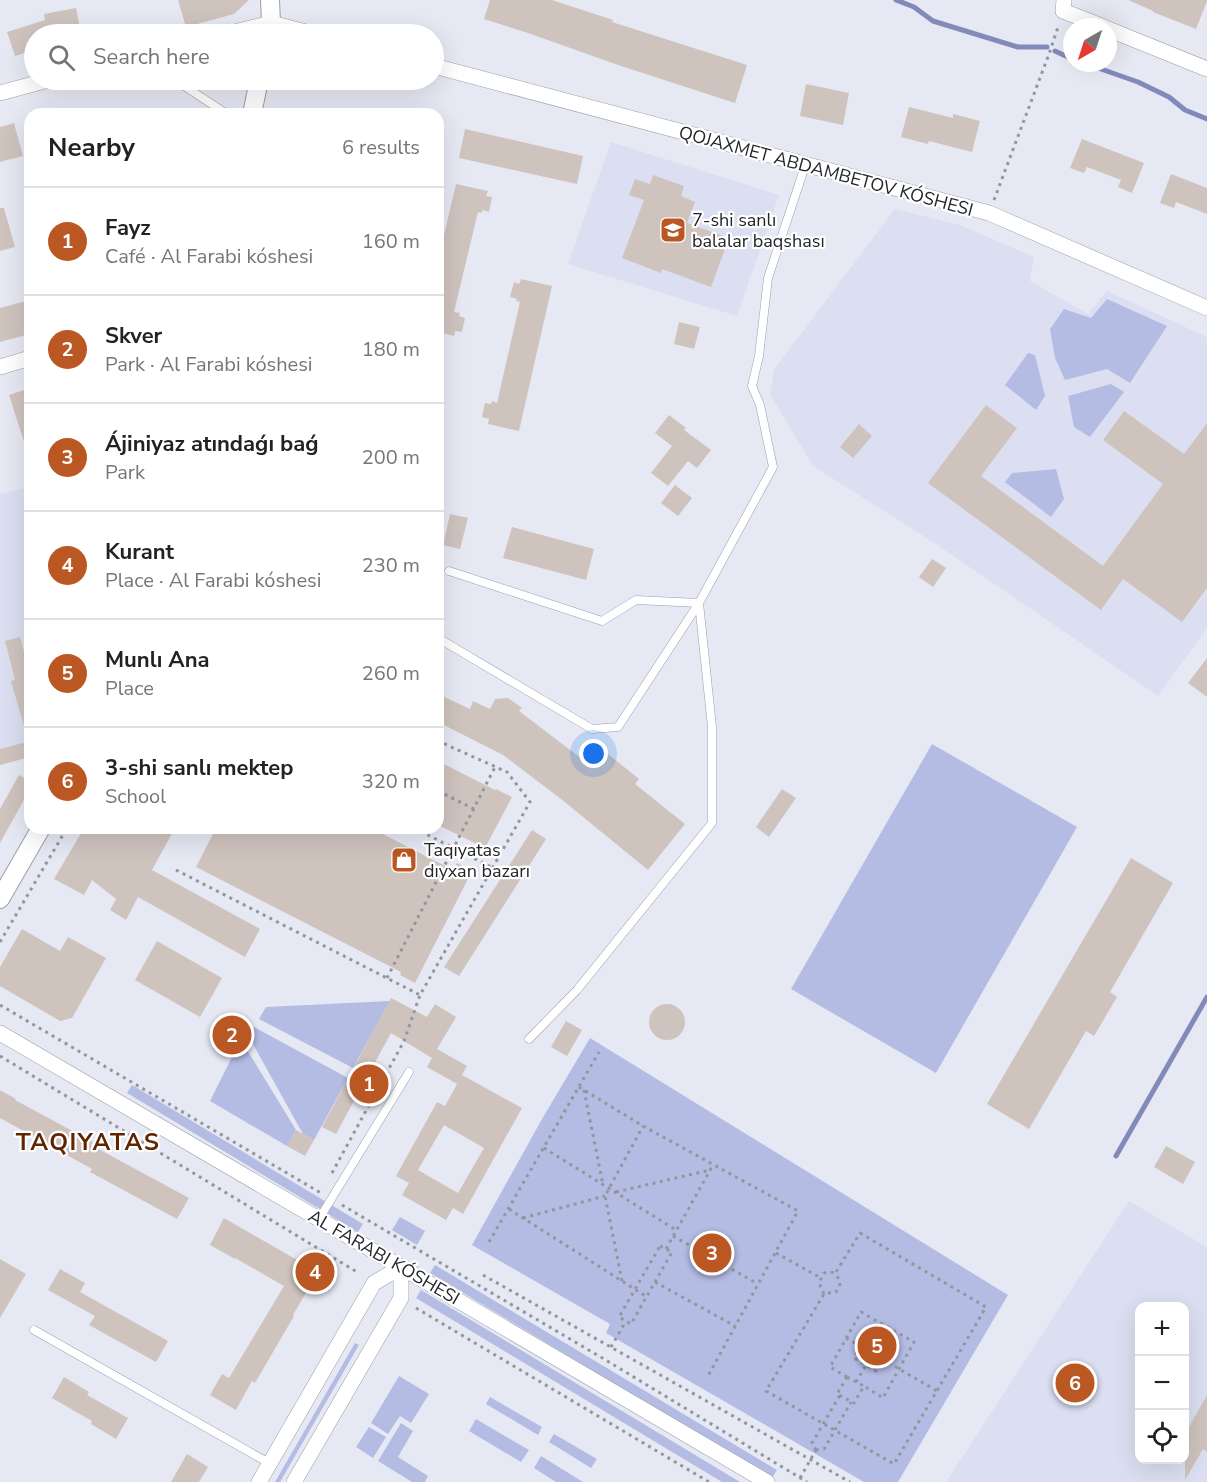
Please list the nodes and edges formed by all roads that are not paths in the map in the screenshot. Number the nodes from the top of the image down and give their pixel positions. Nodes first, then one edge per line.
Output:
1 (270, 0) edge
2 (1064, 5) edge
3 (1088, 18) edge
4 (269, 24) edge
5 (1117, 33) edge
6 (444, 69) edge
7 (1207, 69) edge
8 (24, 86) edge
9 (190, 90) edge
10 (257, 90) edge
11 (0, 93) edge
12 (218, 108) edge
13 (253, 108) edge
14 (805, 166) junction
15 (1207, 308) edge
16 (24, 360) edge
17 (0, 367) edge
18 (449, 571) dead end
19 (699, 603) junction
20 (444, 642) edge
21 (38, 834) edge
22 (0, 900) edge
23 (0, 1033) edge
24 (529, 1039) dead end
25 (409, 1072) dead end
26 (319, 1219) junction
27 (401, 1266) junction
28 (34, 1330) dead end
29 (270, 1463) junction
30 (259, 1482) edge
31 (294, 1482) edge
32 (767, 1482) edge

1 - 4 street
2 - 3 street
5 - 7 street
6 - 14 street, QOJAXMET ABDAMBETOV KÓSHESI
8 - 11 street
9 - 12 lane
10 - 13 street
14 - 15 street, QOJAXMET ABDAMBETOV KÓSHESI
14 - 19 lane
16 - 17 street
18 - 19 lane
19 - 20 lane
19 - 24 lane
21 - 22 street
23 - 26 street, AL FARABI KÓSHESI
25 - 26 lane
26 - 27 street, AL FARABI KÓSHESI
27 - 29 street
27 - 31 street
27 - 32 street, AL FARABI KÓSHESI
28 - 29 lane
29 - 30 street

